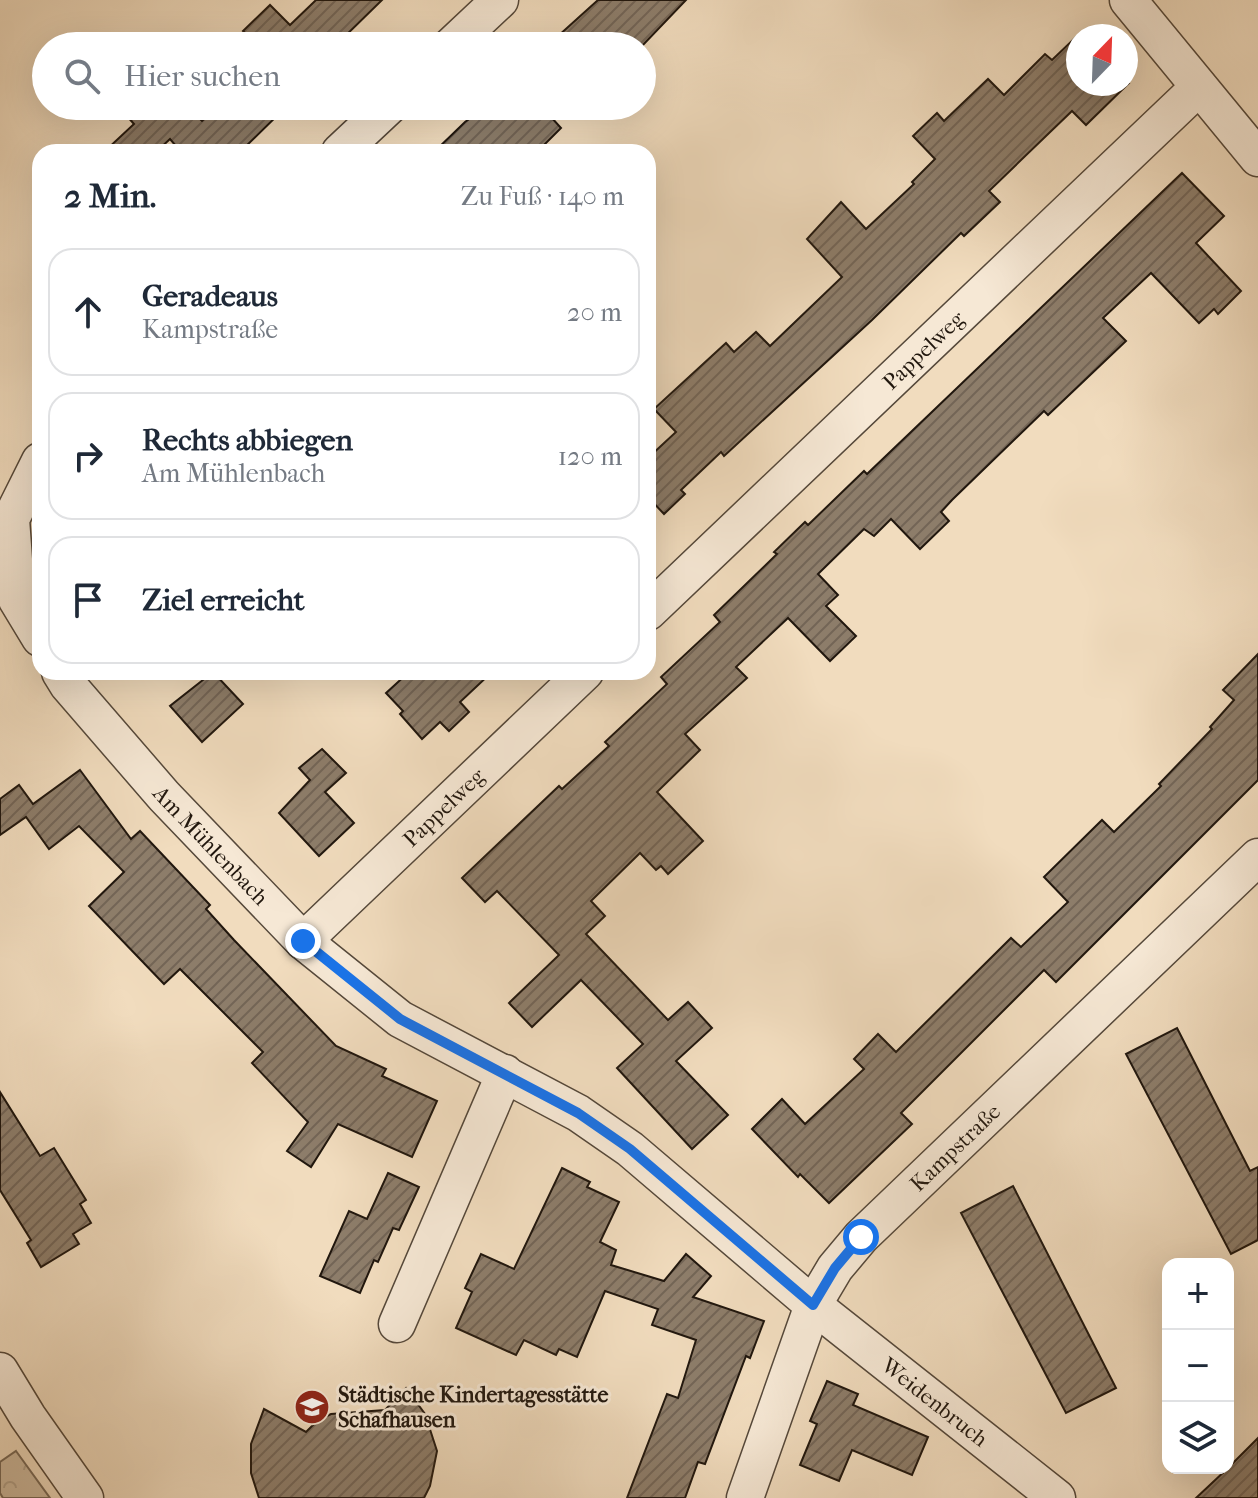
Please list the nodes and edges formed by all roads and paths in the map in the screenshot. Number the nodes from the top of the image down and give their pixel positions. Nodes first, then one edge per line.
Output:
1 (500, 0) edge
2 (1128, 0) edge
3 (466, 32) edge
4 (1199, 87) junction
5 (374, 120) edge
6 (349, 144) edge
7 (1258, 158) edge
8 (32, 477) edge
9 (656, 604) edge
10 (32, 625) edge
11 (65, 680) edge
12 (577, 680) edge
13 (1258, 857) edge
14 (303, 941) junction
15 (505, 1073) junction
16 (813, 1305) junction
17 (397, 1324) dead end
18 (0, 1371) edge
19 (85, 1498) edge
20 (745, 1498) edge
21 (1057, 1498) edge

1 - 3 street
2 - 4 street
4 - 7 street
4 - 9 street, Pappelweg
5 - 6 street
8 - 10 street
11 - 14 street, Am Mühlenbach
12 - 14 street, Pappelweg
13 - 16 street, Kampstraße
14 - 15 street, Am Mühlenbach
15 - 16 street, Am Mühlenbach
15 - 17 street
16 - 20 street, Kampstraße
16 - 21 street, Weidenbruch
18 - 19 street

